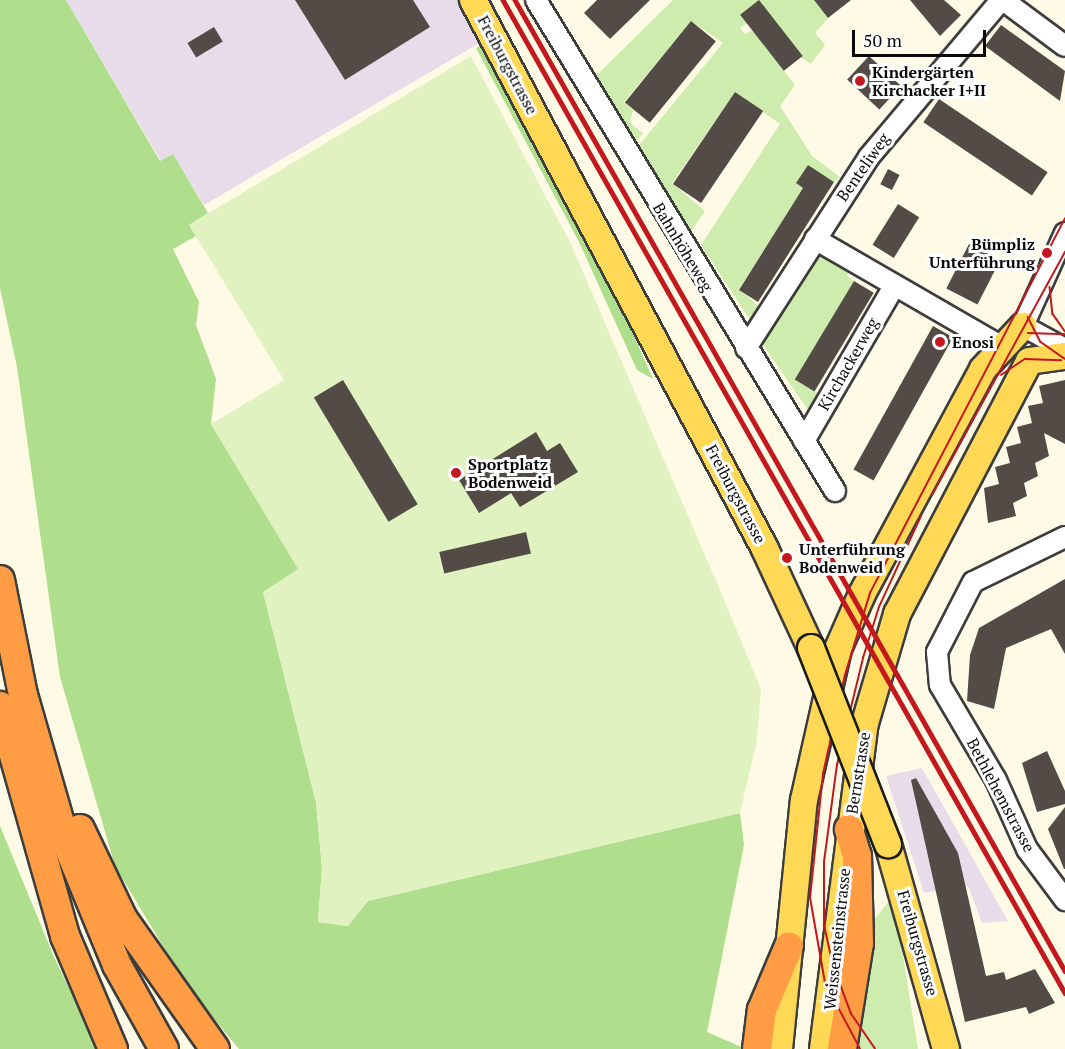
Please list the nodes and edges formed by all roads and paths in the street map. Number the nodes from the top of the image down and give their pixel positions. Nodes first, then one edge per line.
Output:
1 (473, 0) edge
2 (536, 0) edge
3 (1002, 0) edge
4 (1065, 46) edge
5 (1065, 233) edge
6 (815, 238) junction
7 (893, 288) junction
8 (1023, 326) junction
9 (1002, 347) junction
10 (746, 348) junction
11 (1065, 349) edge
12 (1065, 356) edge
13 (804, 441) junction
14 (836, 491) dead end
15 (1065, 537) edge
16 (0, 580) edge
17 (13, 646) junction
18 (0, 706) edge
19 (24, 795) junction
20 (849, 829) junction
21 (1065, 900) edge
22 (789, 946) junction
23 (113, 1049) edge
24 (134, 1049) edge
25 (164, 1049) edge
26 (215, 1049) edge
27 (757, 1049) edge
28 (779, 1049) edge
29 (823, 1049) edge
30 (842, 1049) edge
31 (946, 1049) edge

1 - 31 main road, Freiburgstrasse, bridge
2 - 10 street, Bahnhöheweg
3 - 4 street
3 - 6 street, Benteliweg
5 - 8 street, Bernstrasse
6 - 7 street
6 - 10 street, Benteliweg
7 - 9 street
7 - 13 street, Kirchackerweg
8 - 9 main road, Bernstrasse
8 - 11 street
8 - 20 main road, Bernstrasse
9 - 22 main road, Bernstrasse
10 - 13 street, Bahnhöheweg
12 - 20 main road, Bernstrasse
13 - 14 street, Bahnhöheweg
15 - 21 street, Bethlehemstrasse
16 - 17 highway
17 - 25 highway
17 - 26 highway
18 - 19 highway
19 - 23 highway
19 - 24 highway
20 - 29 main road, Weissensteinstrasse
20 - 30 highway
22 - 27 highway
22 - 28 main road

